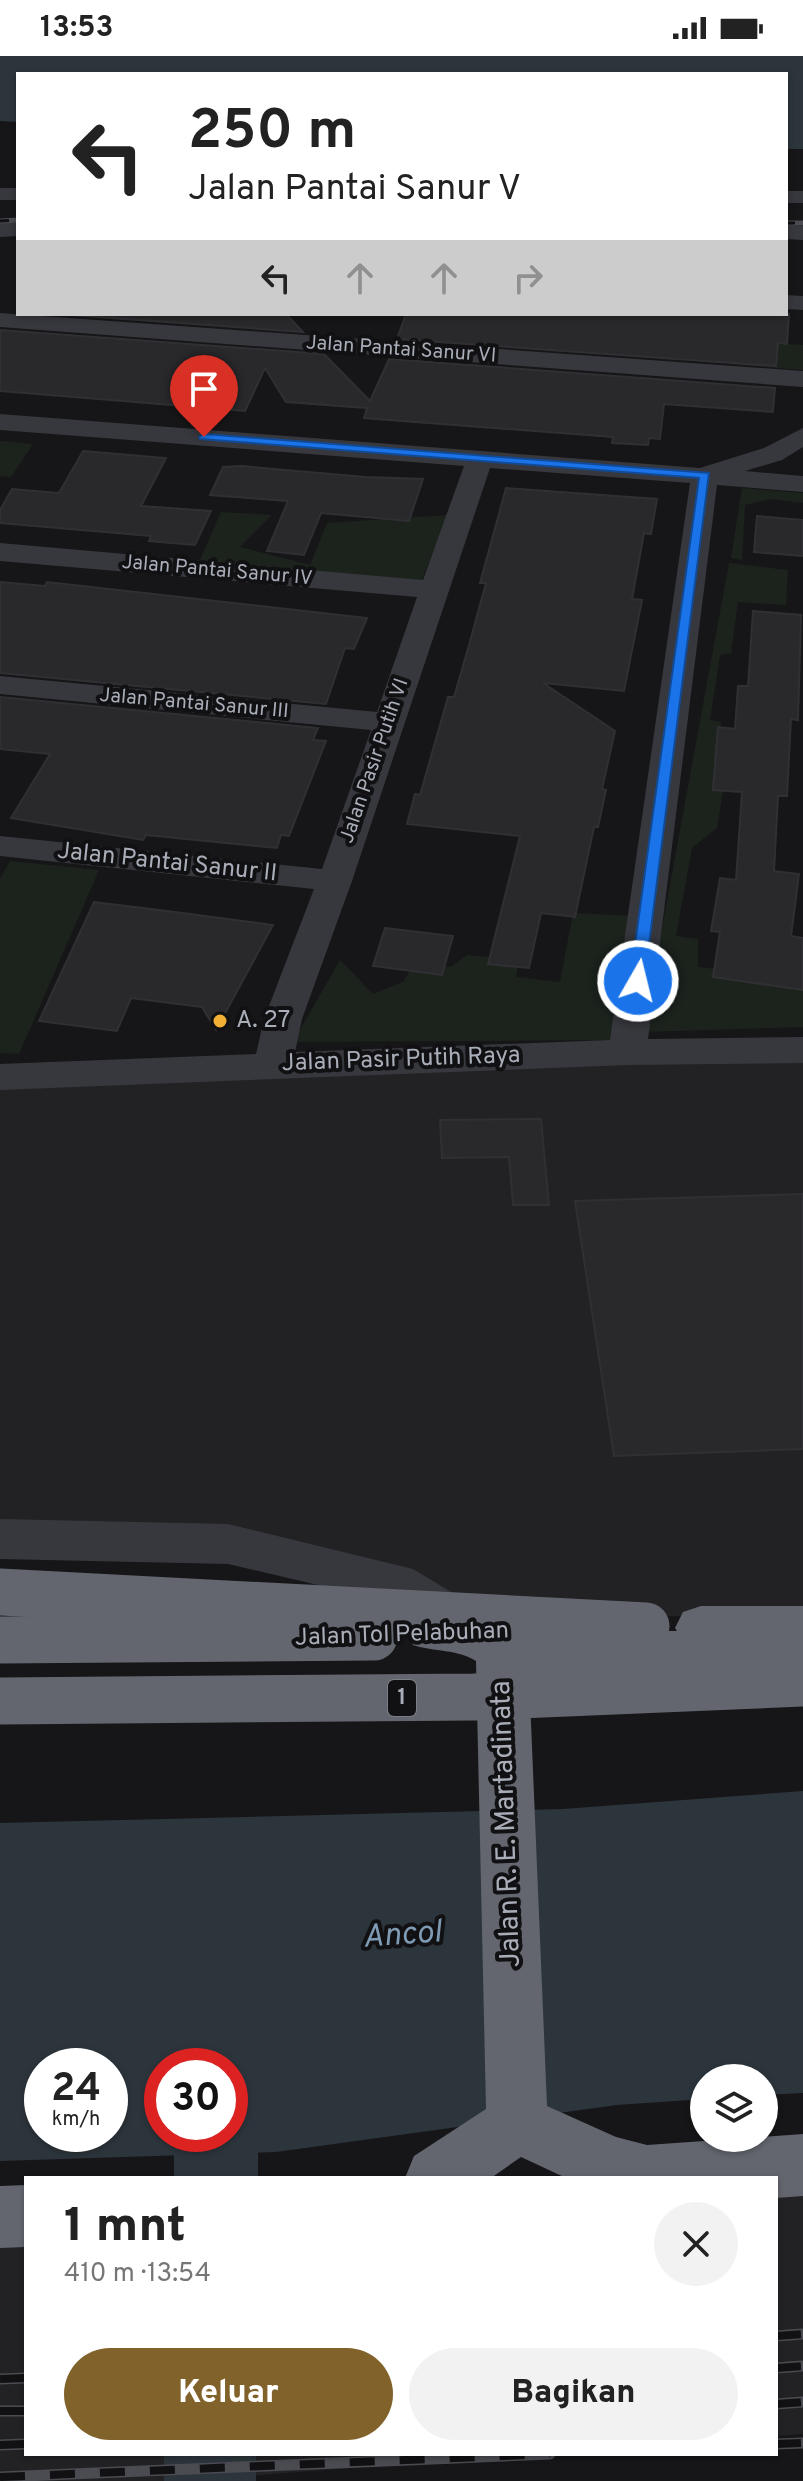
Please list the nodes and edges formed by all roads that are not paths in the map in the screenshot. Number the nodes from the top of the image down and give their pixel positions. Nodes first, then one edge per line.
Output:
1 (0, 320) edge
2 (803, 379) edge
3 (0, 422) edge
4 (803, 436) edge
5 (480, 457) junction
6 (705, 475) junction
7 (803, 484) edge
8 (0, 552) edge
9 (434, 590) junction
10 (0, 685) edge
11 (387, 722) junction
12 (0, 846) edge
13 (335, 881) junction
14 (803, 1050) edge
15 (627, 1052) junction
16 (273, 1065) junction
17 (0, 1077) edge
18 (0, 1539) edge
19 (0, 1592) edge
20 (0, 1616) edge
21 (803, 1617) edge
22 (646, 1626) junction
23 (803, 1628) edge
24 (0, 1640) edge
25 (488, 1642) junction
26 (580, 1642) junction
27 (803, 1660) edge
28 (803, 1683) edge
29 (0, 1701) edge
30 (517, 2123) junction
31 (803, 2165) edge
32 (439, 2176) edge
33 (630, 2176) edge
34 (646, 2176) edge
35 (24, 2216) edge
36 (0, 2217) edge

1 - 2 street, Jalan Pantai Sanur VI
3 - 5 street
4 - 6 street
5 - 6 street
5 - 9 street, Jalan Pasir Putih VI
6 - 7 street
6 - 15 street
8 - 9 street, Jalan Pantai Sanur IV
9 - 11 street, Jalan Pasir Putih VI
10 - 11 street, Jalan Pantai Sanur III
11 - 13 street, Jalan Pasir Putih VI
12 - 13 street, Jalan Pantai Sanur II
13 - 16 street, Jalan Pasir Putih VI
14 - 15 street, Jalan Pasir Putih Raya
15 - 16 street, Jalan Pasir Putih Raya
16 - 17 street, Jalan Pasir Putih Raya
18 - 25 street
19 - 22 highway, bridge
20 - 25 highway
21 - 22 highway, Jalan Tol Pelabuhan
22 - 24 highway, Jalan Tol Pelabuhan, bridge
23 - 26 highway
25 - 26 highway
25 - 30 highway, Jalan R. E. Martadinata
26 - 27 highway
28 - 29 highway, 1, bridge
30 - 32 highway
30 - 33 highway
31 - 34 highway
35 - 36 highway

